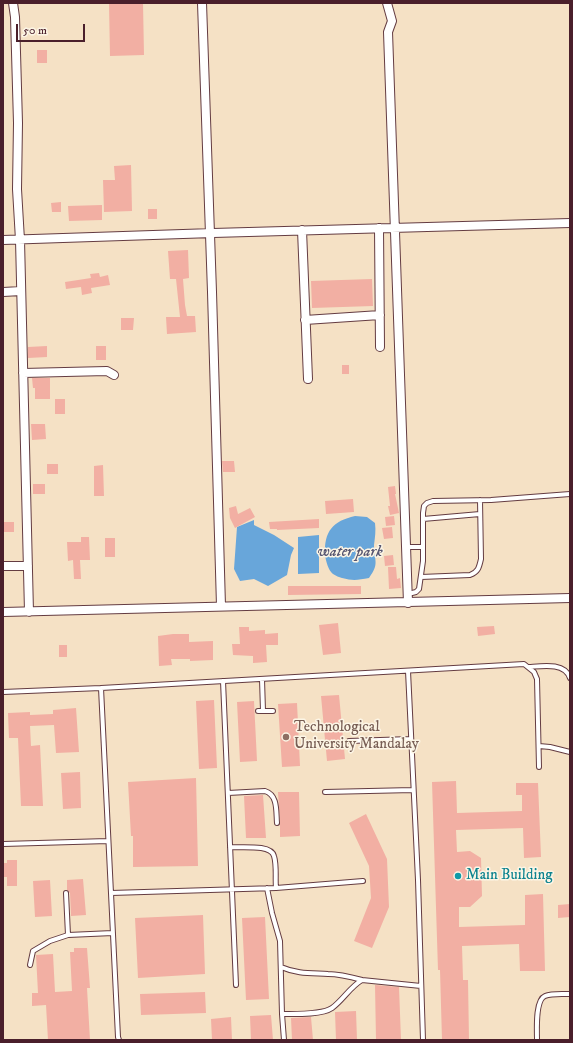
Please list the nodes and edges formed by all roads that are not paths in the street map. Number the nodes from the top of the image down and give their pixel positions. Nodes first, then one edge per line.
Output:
1 (13, 3) edge
2 (202, 3) edge
3 (387, 3) edge
4 (570, 223) edge
5 (379, 228) junction
6 (394, 228) junction
7 (302, 230) junction
8 (210, 233) junction
9 (3, 240) edge
10 (20, 240) junction
11 (21, 291) junction
12 (3, 292) edge
13 (380, 315) junction
14 (305, 320) junction
15 (380, 347) dead end
16 (23, 373) junction
17 (114, 375) dead end
18 (308, 379) dead end
19 (570, 494) edge
20 (480, 500) junction
21 (480, 514) junction
22 (424, 519) junction
23 (406, 547) junction
24 (423, 547) junction
25 (3, 566) edge
26 (28, 566) junction
27 (421, 577) junction
28 (408, 598) junction
29 (570, 598) edge
30 (221, 606) junction
31 (3, 612) edge
32 (29, 612) junction
33 (528, 667) junction
34 (408, 671) junction
35 (262, 678) junction
36 (570, 678) edge
37 (223, 681) junction
38 (101, 688) junction
39 (3, 692) edge
40 (263, 710) junction
41 (258, 711) dead end
42 (273, 711) dead end
43 (411, 739) junction
44 (349, 741) dead end
45 (539, 746) junction
46 (570, 752) edge
47 (539, 767) dead end
48 (413, 790) junction
49 (325, 792) dead end
50 (228, 793) junction
51 (277, 823) dead end
52 (108, 841) junction
53 (3, 844) edge
54 (230, 847) junction
55 (363, 881) dead end
56 (267, 888) junction
57 (276, 888) junction
58 (232, 889) junction
59 (66, 893) dead end
60 (111, 893) junction
61 (113, 933) junction
62 (68, 935) junction
63 (30, 965) dead end
64 (281, 967) junction
65 (362, 980) junction
66 (236, 985) dead end
67 (421, 986) junction
68 (570, 994) edge
69 (282, 1014) junction
70 (119, 1040) edge
71 (284, 1040) edge
72 (423, 1040) edge
73 (537, 1040) edge

1 - 10 street
2 - 8 street
3 - 6 street
4 - 6 street
5 - 6 street
5 - 7 street
5 - 13 street
6 - 23 street
7 - 8 street
7 - 14 street
8 - 10 street
8 - 30 street
9 - 10 street
10 - 11 street
11 - 12 street
11 - 16 street
13 - 14 street
13 - 15 street
14 - 18 street
16 - 17 street
16 - 26 street
19 - 20 lane
20 - 21 lane
20 - 22 lane
21 - 22 lane
21 - 27 lane
22 - 24 lane
23 - 24 lane
23 - 28 street
24 - 27 lane
25 - 26 street
26 - 32 street
27 - 28 lane
28 - 29 street
28 - 30 street
30 - 32 street
31 - 32 street
33 - 34 lane
33 - 36 lane
33 - 45 lane
34 - 35 lane
34 - 43 lane
35 - 37 lane
35 - 40 lane
37 - 38 lane
37 - 50 lane
38 - 39 lane
38 - 52 lane
40 - 41 lane
40 - 42 lane
43 - 44 lane
43 - 48 lane
45 - 46 lane
45 - 47 lane
48 - 49 lane
48 - 67 lane
50 - 51 lane
50 - 54 lane
52 - 53 lane
52 - 60 lane
54 - 57 lane
54 - 58 lane
55 - 57 lane
56 - 57 lane
56 - 58 lane
56 - 64 lane
58 - 60 lane
58 - 66 lane
59 - 62 lane
60 - 61 lane
61 - 62 lane
61 - 70 lane
62 - 63 lane
64 - 65 lane
64 - 69 lane
65 - 67 lane
65 - 69 lane
67 - 72 lane
68 - 73 lane
69 - 71 lane

